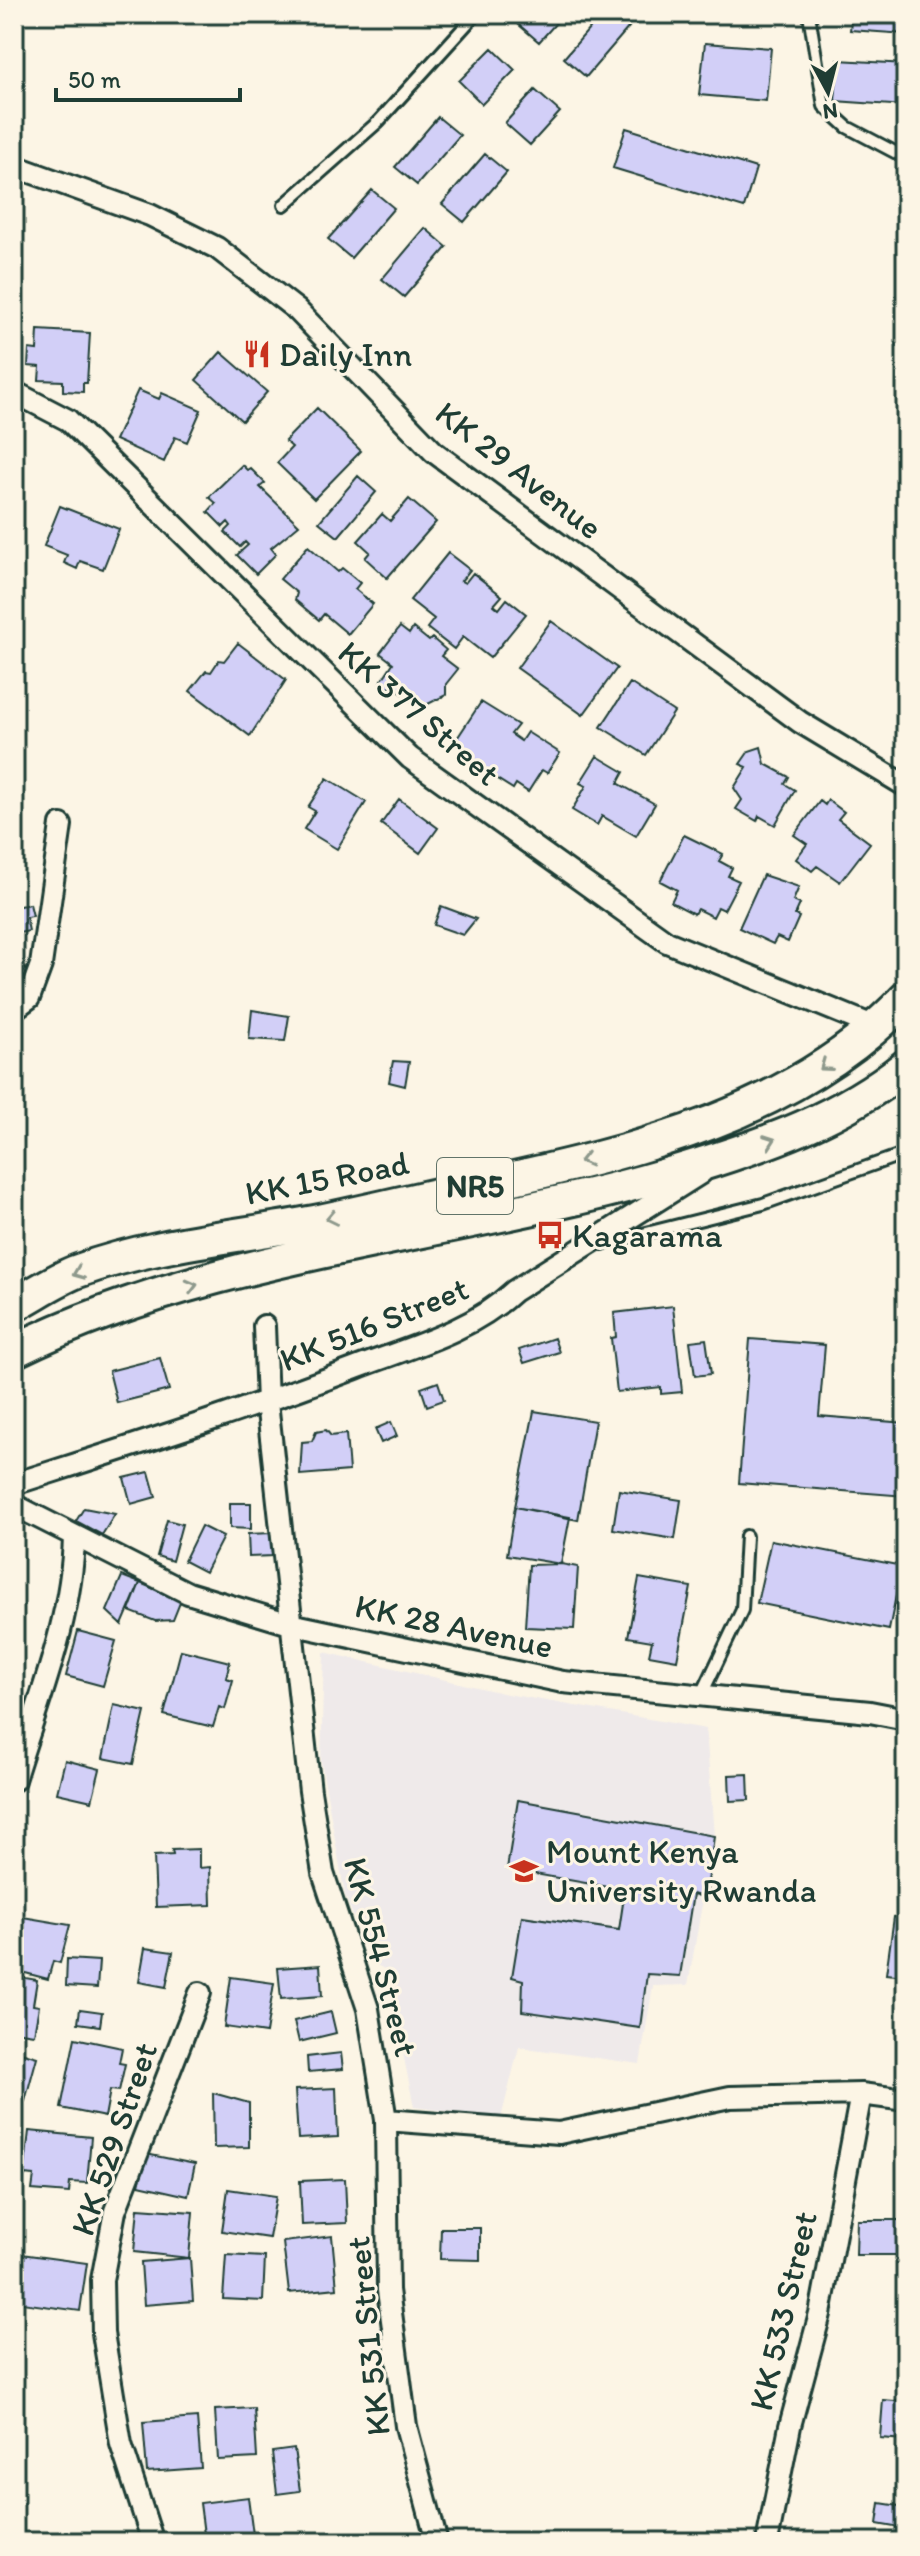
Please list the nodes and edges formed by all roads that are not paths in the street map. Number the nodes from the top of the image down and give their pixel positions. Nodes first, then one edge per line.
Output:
1 (476, 14) edge
2 (809, 14) edge
3 (906, 158) edge
4 (14, 166) edge
5 (284, 205) dead end
6 (14, 392) edge
7 (905, 785) edge
8 (61, 825) dead end
9 (906, 998) edge
10 (14, 1009) edge
11 (878, 1028) junction
12 (906, 1066) edge
13 (906, 1153) edge
14 (726, 1156) junction
15 (579, 1251) junction
16 (14, 1305) edge
17 (264, 1326) dead end
18 (14, 1351) edge
19 (267, 1402) junction
20 (14, 1484) edge
21 (14, 1505) edge
22 (746, 1536) dead end
23 (74, 1537) junction
24 (290, 1624) junction
25 (701, 1696) junction
26 (906, 1719) edge
27 (14, 1780) edge
28 (200, 1993) dead end
29 (861, 2094) junction
30 (906, 2100) edge
31 (386, 2120) junction
32 (153, 2542) edge
33 (437, 2542) edge
34 (767, 2542) edge

1 - 5 lane
2 - 3 lane
4 - 7 street, KK 29 Avenue
6 - 11 street, KK 377 Street
8 - 10 street
9 - 11 highway, KK 15 Road / NR5
11 -> 16 highway, KK 15 Road / NR5
14 -> 12 highway, KK 15 Road / NR5
13 - 15 lane
14 - 15 street, KK 516 Street
18 -> 14 highway, KK 15 Road / NR5
15 - 19 street, KK 516 Street
17 - 19 street, KK 554 Street
19 - 20 street, KK 516 Street
19 - 24 street, KK 554 Street
21 - 23 street, KK 28 Avenue
22 - 25 lane
23 - 24 street, KK 28 Avenue
23 - 27 street
24 - 25 street, KK 28 Avenue
24 - 31 street, KK 554 Street
25 - 26 street, KK 28 Avenue
28 - 32 street, KK 529 Street
29 - 30 street
29 - 31 street
29 - 34 street, KK 533 Street
31 - 33 street, KK 531 Street

